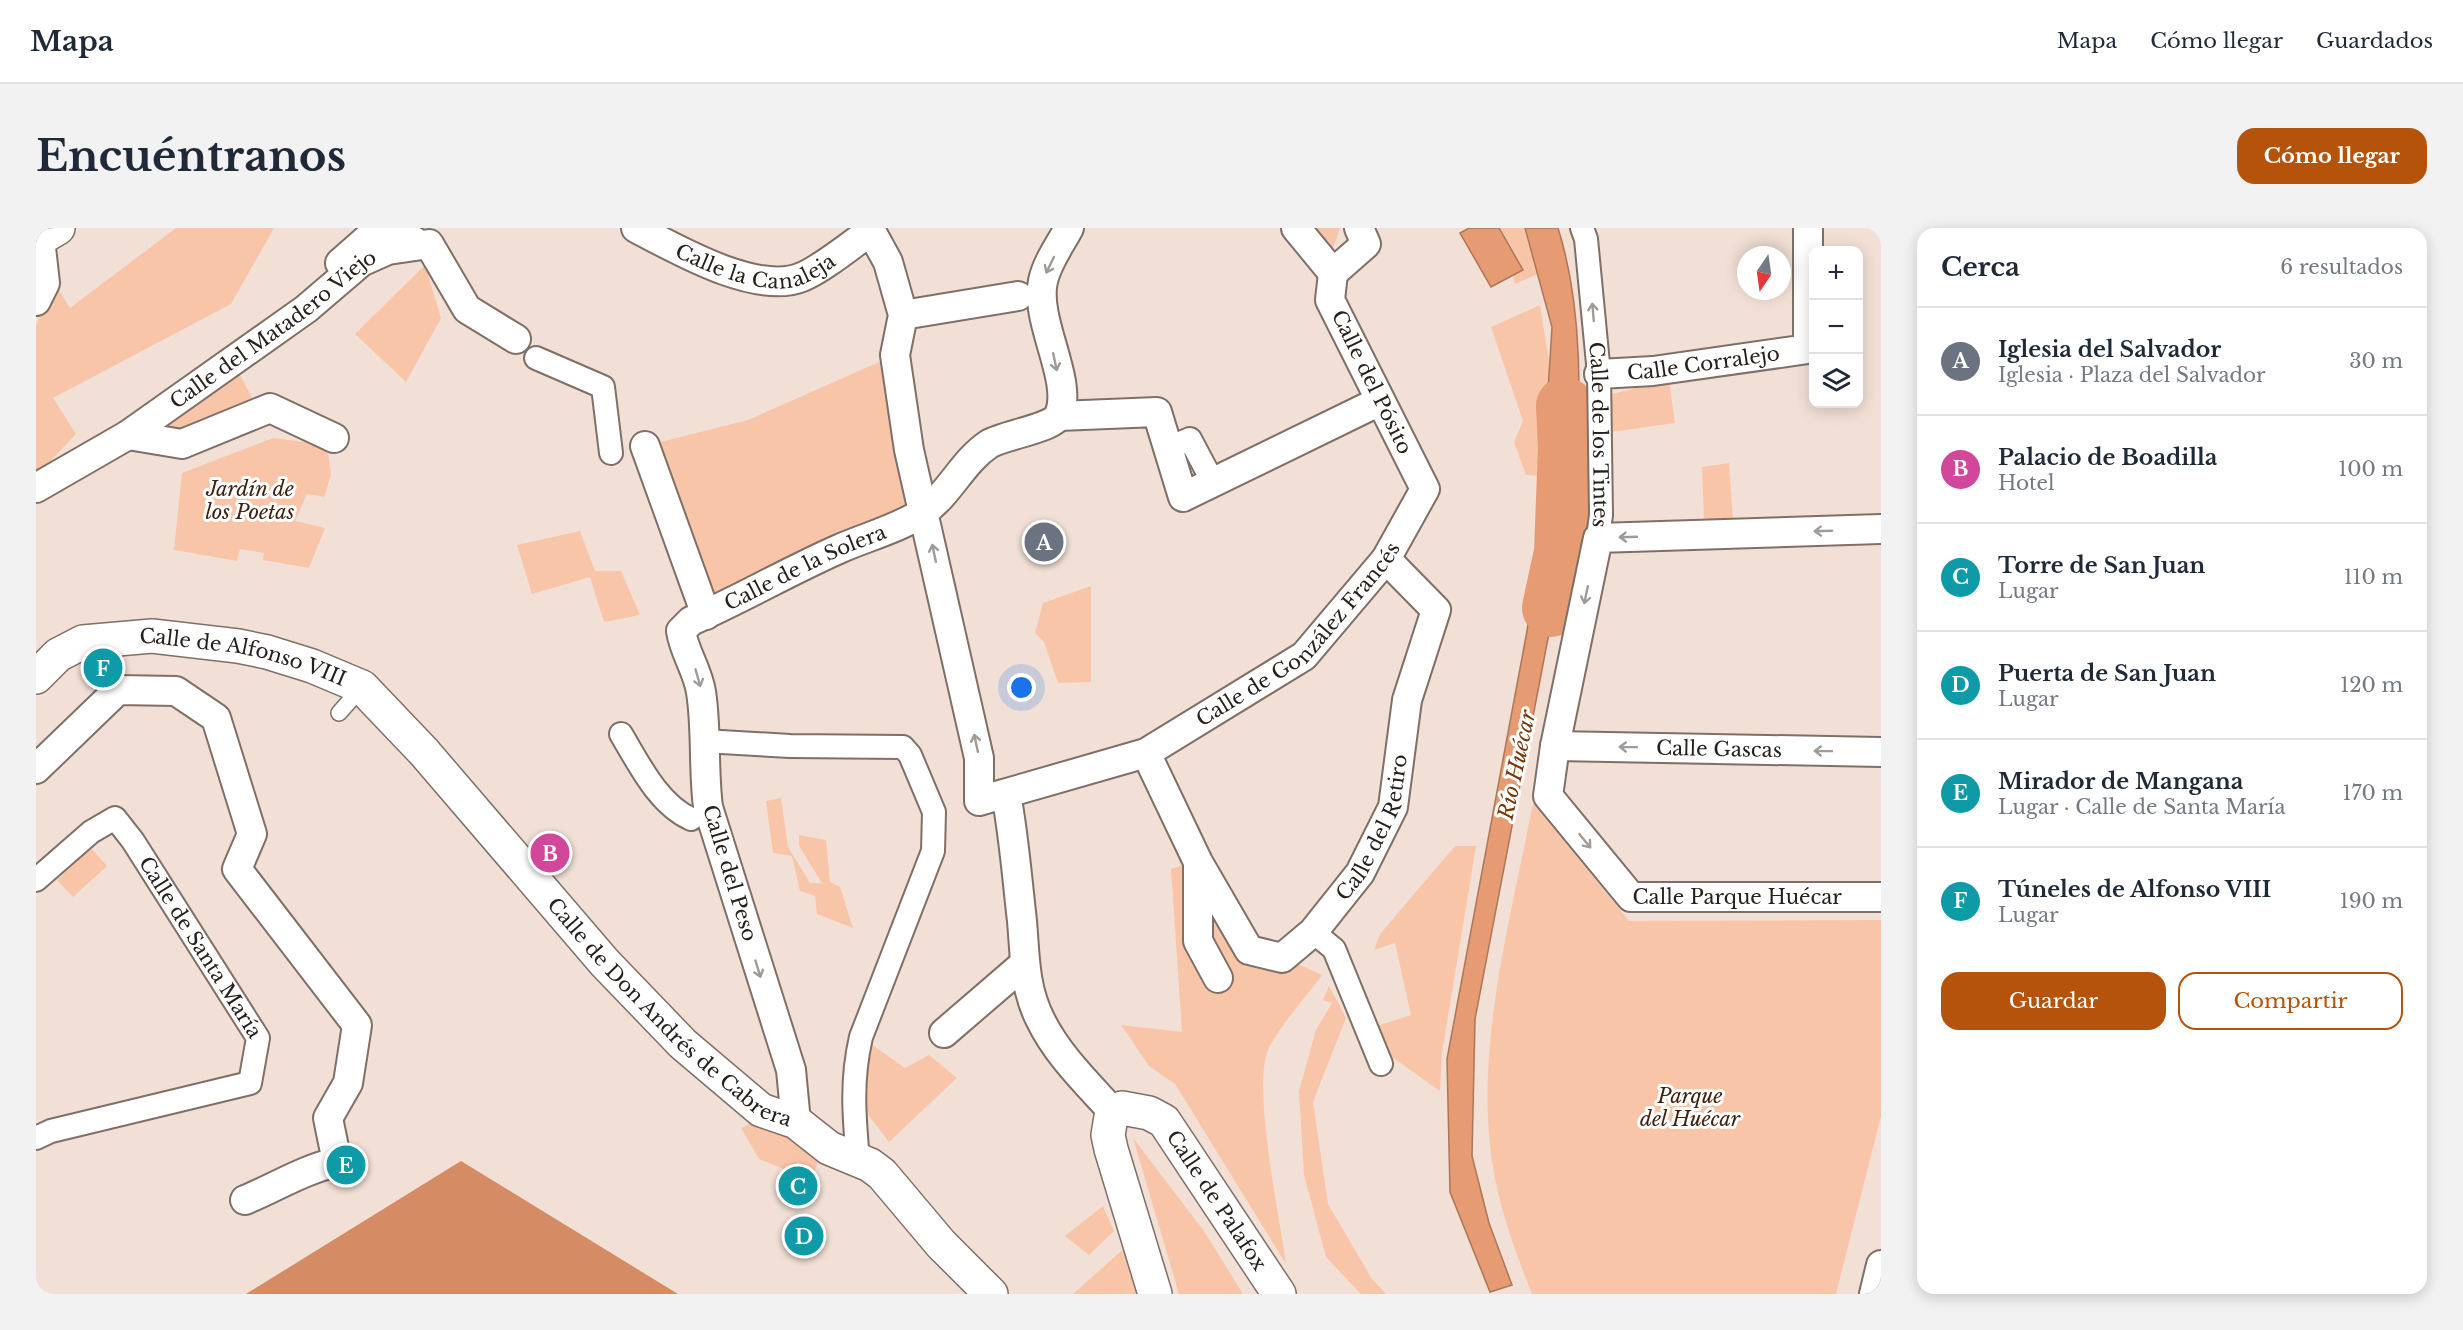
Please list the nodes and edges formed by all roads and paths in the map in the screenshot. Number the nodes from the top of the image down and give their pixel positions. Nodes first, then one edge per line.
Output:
1 (636, 228) edge
2 (1069, 228) edge
3 (1296, 228) edge
4 (1359, 228) edge
5 (1582, 228) edge
6 (1808, 228) edge
7 (44, 236) edge
8 (432, 236) edge
9 (1333, 273) junction
10 (36, 301) edge
11 (1030, 301) junction
12 (297, 302) dead end
13 (903, 315) junction
14 (526, 349) joint
15 (1599, 374) junction
16 (1380, 400) junction
17 (1059, 416) junction
18 (128, 435) junction
19 (334, 438) dead end
20 (645, 446) dead end
21 (1166, 449) junction
22 (611, 453) dead end
23 (1207, 471) dead end
24 (36, 488) edge
25 (1425, 489) joint
26 (925, 511) junction
27 (1881, 529) edge
28 (1598, 538) junction
29 (1386, 559) junction
30 (696, 620) junction
31 (36, 677) edge
32 (372, 697) junction
33 (339, 712) dead end
34 (621, 734) dead end
35 (704, 741) junction
36 (1555, 746) junction
37 (1881, 752) edge
38 (1146, 753) junction
39 (36, 769) edge
40 (993, 797) junction
41 (691, 819) dead end
42 (1198, 862) junction
43 (36, 880) edge
44 (1881, 897) edge
45 (1313, 932) junction
46 (1023, 965) junction
47 (1218, 978) dead end
48 (944, 1033) dead end
49 (1381, 1064) dead end
50 (1113, 1113) junction
51 (796, 1122) junction
52 (36, 1138) edge
53 (858, 1160) junction
54 (245, 1200) dead end
55 (1881, 1265) edge
56 (991, 1294) edge
57 (1155, 1294) edge
58 (1279, 1294) edge
59 (1874, 1294) edge

1 - 13 street, Calle la Canaleja
2 -> 11 street
3 - 9 street
4 - 9 street
15 -> 5 street, Calle de los Tintes
6 - 15 street, Calle Corralejo
7 - 10 street
8 - 12 street, Calle del Matadero Viejo
8 - 14 street
8 - 18 street, Calle del Matadero Viejo
9 - 16 street, Calle del Pósito
11 - 13 street
11 -> 17 street
13 - 26 street
14 - 22 street
15 - 28 street, Calle de los Tintes
16 - 21 street
16 - 25 street, Calle del Pósito
17 - 21 street
17 - 26 street
18 - 19 street
18 - 24 street, Calle del Matadero Viejo
20 - 30 street, Calle del Peso
21 - 23 street
25 - 29 street, Calle de González Francés
26 - 30 street, Calle de la Solera
40 -> 26 street
27 -> 28 street
28 -> 36 street, Calle de los Tintes
29 - 38 street, Calle de González Francés
29 - 45 street, Calle del Retiro
30 -> 35 street, Calle del Peso
31 - 32 street, Calle de Alfonso VIII
32 - 33 lane
32 - 51 street, Calle de Don Andrés de Cabrera
34 - 41 street
35 -> 51 street, Calle del Peso
35 - 53 street
37 -> 36 street, Calle Gascas
36 -> 44 street, Calle Parque Huécar
38 - 40 street, Calle de González Francés
38 - 42 street, Calle del Retiro
39 - 54 street
40 - 46 street
42 - 45 street, Calle del Retiro
42 - 47 street, Calle del Retiro
43 - 52 street, Calle de Santa María
45 - 49 street
46 - 48 street
46 - 50 street
50 - 57 street
50 - 58 street, Calle de Palafox
51 - 53 street, Calle de Don Andrés de Cabrera
53 - 56 street, Calle de Don Andrés de Cabrera
55 - 59 street

